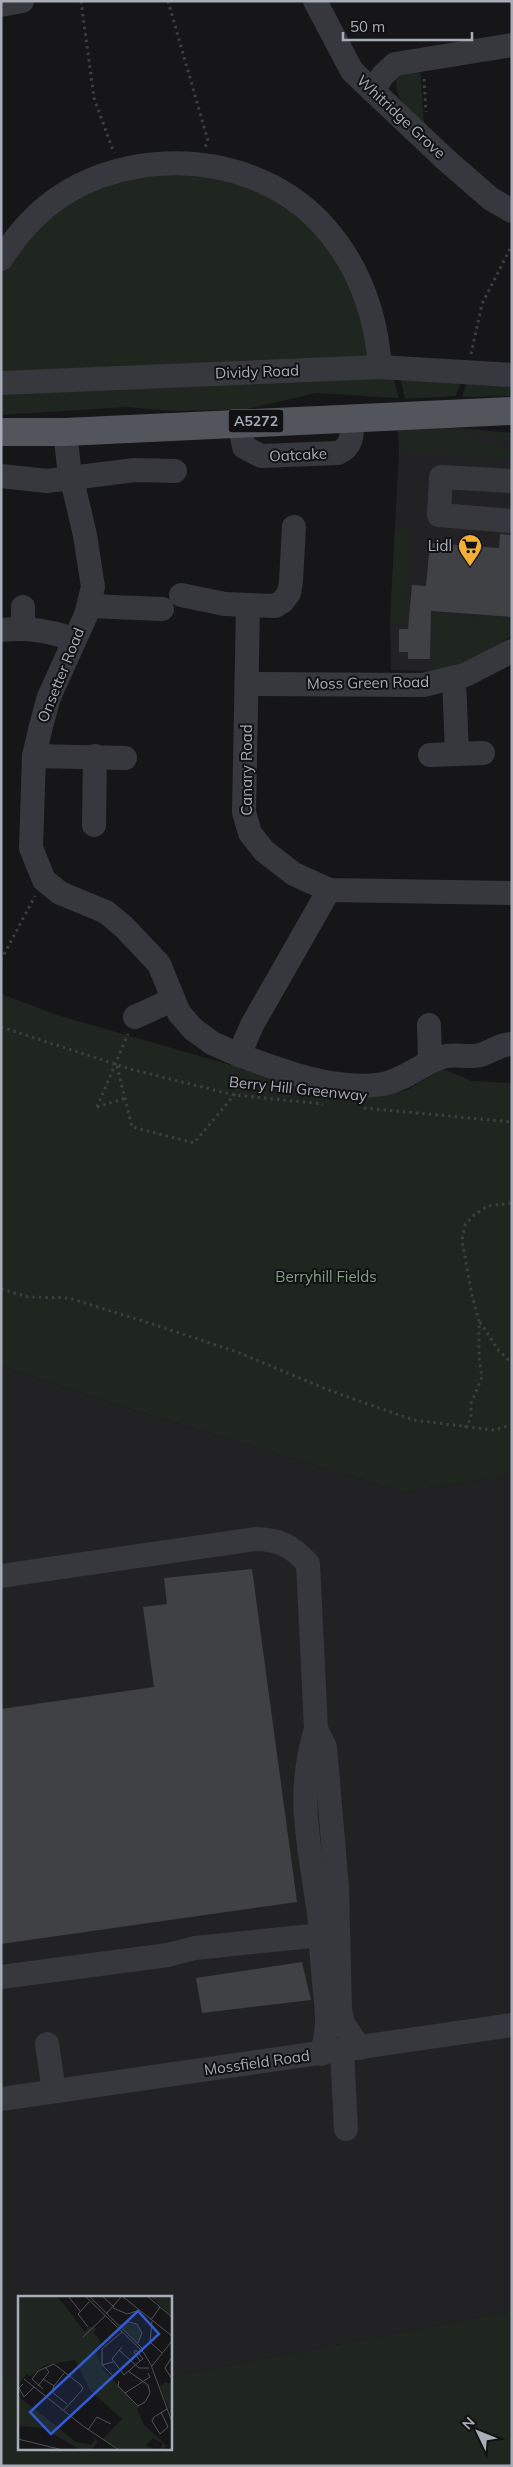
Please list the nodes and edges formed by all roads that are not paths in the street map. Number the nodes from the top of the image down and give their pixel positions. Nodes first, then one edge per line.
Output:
1 (22, 1) edge
2 (315, 1) edge
3 (1, 5) edge
4 (512, 45) edge
5 (373, 91) junction
6 (512, 210) edge
7 (1, 259) edge
8 (380, 367) junction
9 (512, 375) edge
10 (1, 383) edge
11 (512, 411) edge
12 (352, 417) junction
13 (239, 422) junction
14 (1, 432) edge
15 (65, 432) junction
16 (175, 471) dead end
17 (1, 476) edge
18 (71, 478) junction
19 (512, 481) edge
20 (512, 521) edge
21 (294, 528) dead end
22 (181, 595) dead end
23 (237, 605) junction
24 (89, 606) junction
25 (162, 609) dead end
26 (16, 621) edge
27 (74, 639) junction
28 (512, 651) edge
29 (454, 678) junction
30 (247, 684) junction
31 (483, 753) dead end
32 (457, 754) junction
33 (430, 755) dead end
34 (34, 756) junction
35 (95, 756) junction
36 (125, 758) dead end
37 (94, 825) dead end
38 (329, 890) junction
39 (512, 893) edge
40 (172, 1000) junction
41 (134, 1017) road end
42 (429, 1025) dead end
43 (512, 1044) edge
44 (239, 1055) junction
45 (430, 1062) junction
46 (1, 1576) edge
47 (316, 1729) junction
48 (320, 1935) junction
49 (1, 1977) edge
50 (512, 2025) edge
51 (48, 2044) dead end
52 (341, 2051) junction
53 (54, 2091) junction
54 (1, 2099) edge
55 (346, 2129) dead end

1 - 3 street
2 - 5 street, Whitridge Grove
4 - 5 street
5 - 6 street, Whitridge Grove
7 - 8 street
8 - 9 street, Dividy Road
8 - 10 street, Dividy Road
11 - 12 main road, A5272
12 - 13 main road, A5272
12 - 13 street, Oatcake
13 - 15 main road, A5272
14 - 15 main road, A5272
15 - 18 street, Onsetter Road
16 - 18 street
17 - 18 street
18 - 24 street, Onsetter Road
19 - 20 street
21 - 23 street
22 - 23 street
23 - 30 street, Canary Road
24 - 25 street
24 - 27 street, Onsetter Road
26 - 27 street
27 - 34 street, Onsetter Road
28 - 29 street, Moss Green Road
29 - 30 street, Moss Green Road
29 - 32 street
30 - 38 street, Canary Road
31 - 32 street
32 - 33 street
34 - 35 street
34 - 40 street, Onsetter Road
35 - 36 street
35 - 37 street
38 - 39 street, Canary Road
38 - 44 street
40 - 41 street
40 - 44 street, Onsetter Road
42 - 45 street
43 - 45 street, Onsetter Road
44 - 45 street, Onsetter Road
46 - 47 street
47 - 48 street
47 - 52 street
48 - 49 street
48 - 52 street
50 - 52 street, Mossfield Road
51 - 53 street
52 - 53 street, Mossfield Road
52 - 55 street
53 - 54 street, Mossfield Road

